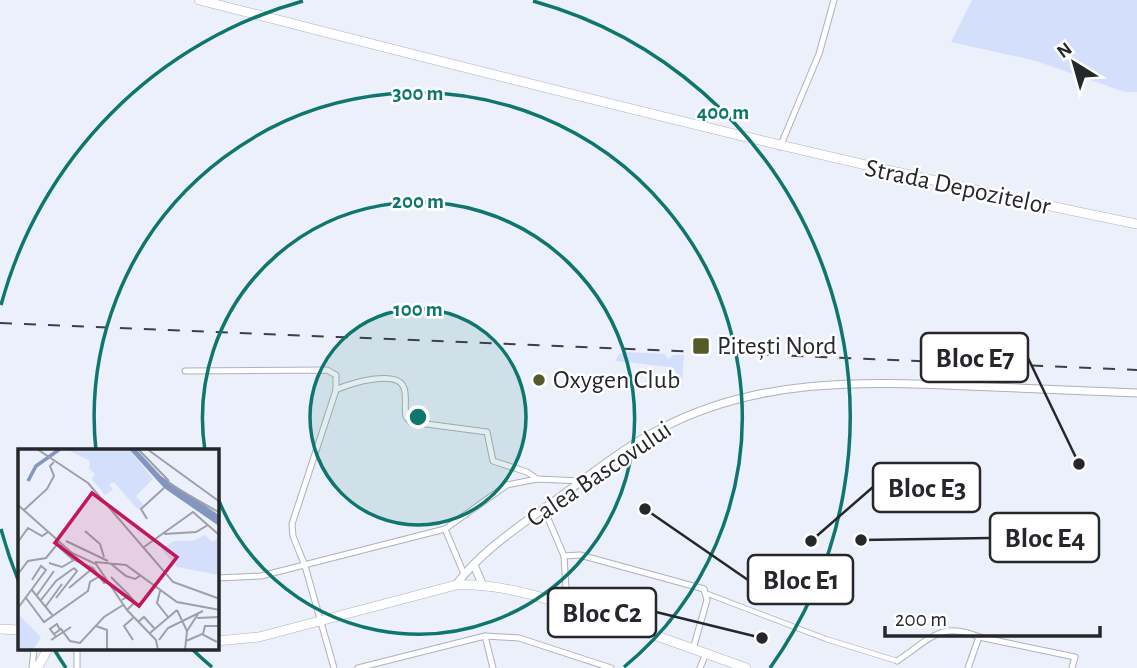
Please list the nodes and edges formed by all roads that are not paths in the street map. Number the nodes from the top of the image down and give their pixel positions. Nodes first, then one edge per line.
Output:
1 (199, 0) edge
2 (835, 0) edge
3 (780, 147) junction
4 (1137, 224) edge
5 (185, 371) dead end
6 (336, 390) junction
7 (1137, 393) edge
8 (537, 479) junction
9 (583, 481) junction
10 (544, 509) junction
11 (445, 529) junction
12 (564, 556) junction
13 (474, 565) junction
14 (305, 566) junction
15 (464, 574) junction
16 (219, 578) edge
17 (456, 585) junction
18 (483, 586) junction
19 (708, 594) junction
20 (567, 605) junction
21 (322, 620) junction
22 (0, 629) edge
23 (18, 630) edge
24 (485, 636) junction
25 (979, 637) junction
26 (219, 641) edge
27 (693, 649) junction
28 (34, 650) edge
29 (47, 650) edge
30 (77, 650) edge
31 (706, 653) junction
32 (897, 661) joint
33 (607, 667) edge
34 (35, 668) edge
35 (77, 668) edge
36 (334, 668) edge
37 (358, 668) edge
38 (494, 668) edge
39 (700, 668) edge
40 (746, 668) edge
41 (968, 668) edge
42 (1072, 668) edge

1 - 3 main road, Strada Depozitelor
2 - 3 street
3 - 4 main road, Strada Depozitelor
5 - 6 street
6 - 8 street
6 - 14 street
7 - 9 street, Calea Bascovului
8 - 9 street
8 - 11 street
9 - 10 street, Calea Bascovului
10 - 12 street
10 - 13 street, Calea Bascovului
11 - 14 street
11 - 15 street
12 - 19 street
12 - 20 street
13 - 15 street, Calea Bascovului
13 - 18 street
14 - 16 street
14 - 21 street
15 - 17 street, Calea Bascovului
17 - 18 main road
17 - 21 main road
18 - 20 main road
19 - 27 street
19 - 32 street
20 - 27 main road
21 - 26 main road
21 - 36 street
22 - 23 main road
24 - 33 street
24 - 37 street
24 - 38 street
25 - 32 street
25 - 41 street
25 - 42 street
27 - 31 main road
28 - 34 street
29 - 34 main road
30 - 35 street
31 - 39 street
31 - 40 main road

